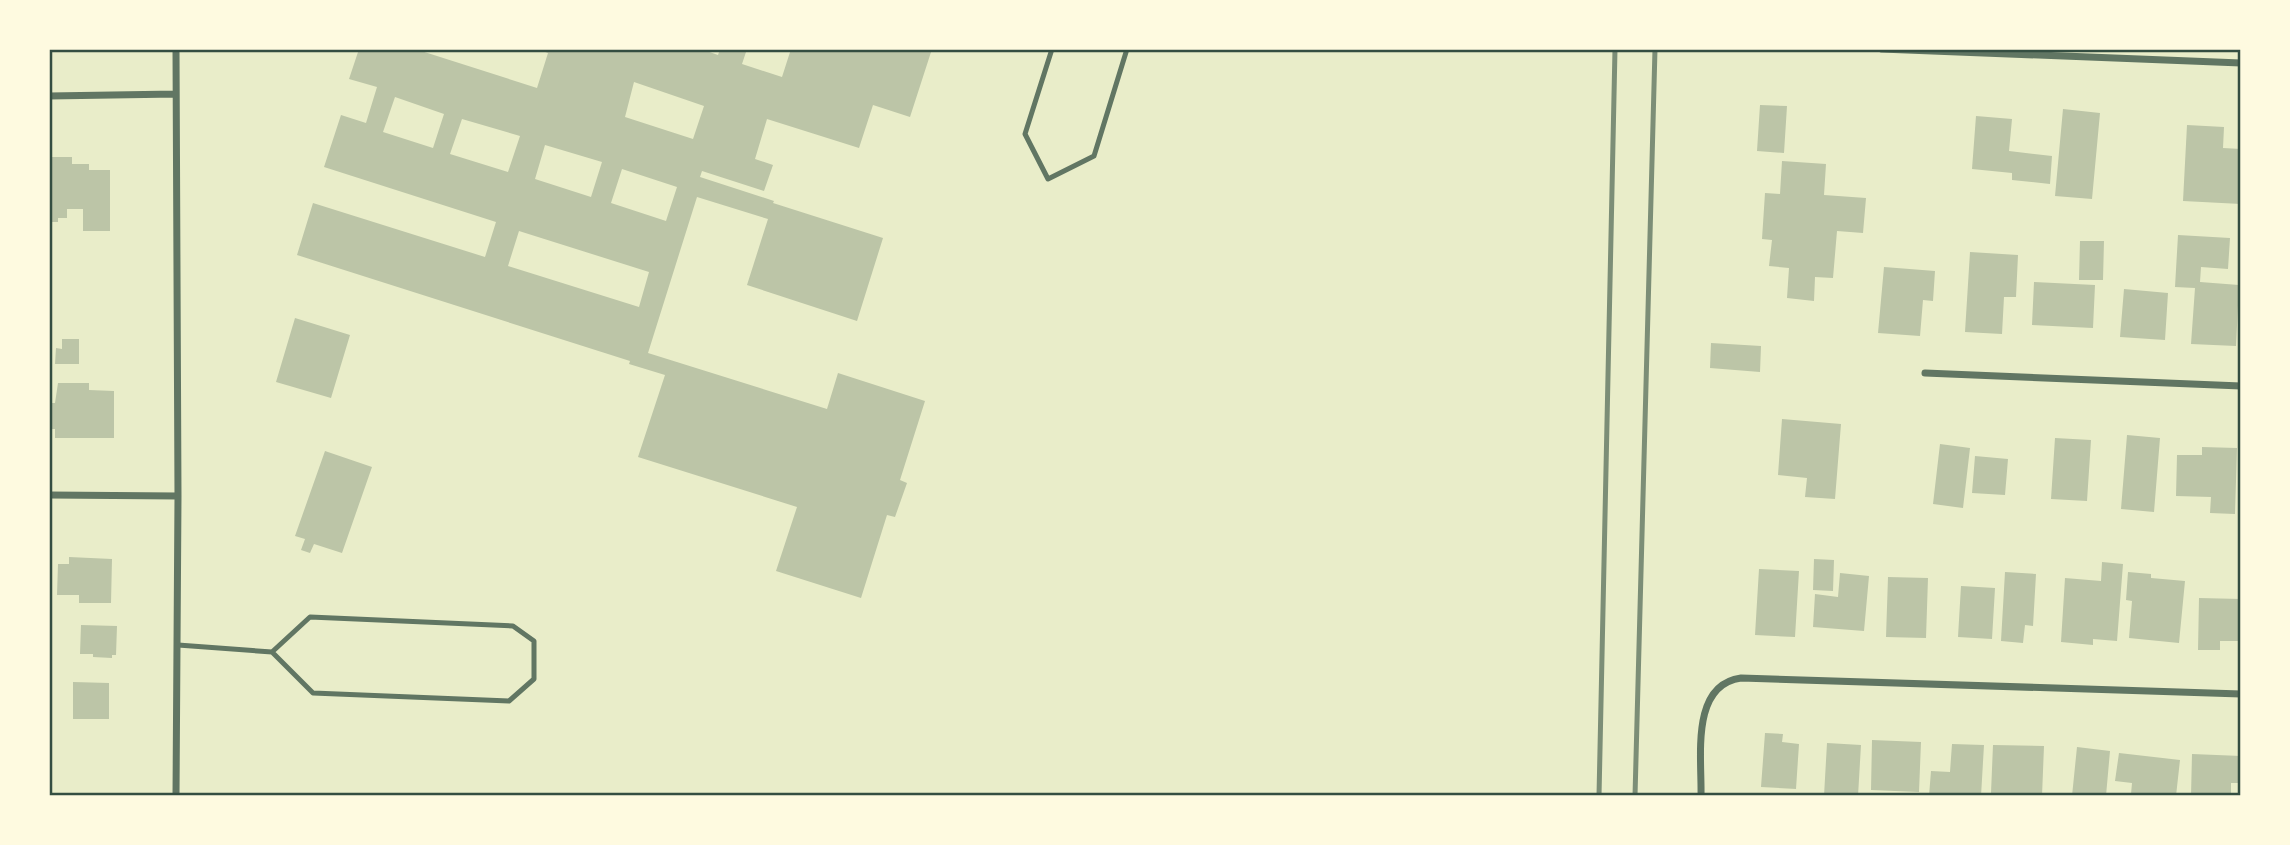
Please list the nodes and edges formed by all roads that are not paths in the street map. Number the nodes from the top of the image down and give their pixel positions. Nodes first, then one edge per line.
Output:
1 (176, 49) edge
2 (1052, 49) edge
3 (1127, 49) edge
4 (1881, 49) edge
5 (2241, 63) edge
6 (176, 94) junction
7 (49, 96) edge
8 (1925, 373) dead end
9 (2241, 386) edge
10 (49, 495) edge
11 (178, 496) junction
12 (178, 645) junction
13 (272, 652) junction
14 (2241, 694) edge
15 (176, 796) edge
16 (1701, 796) edge

1 - 6 street
2 - 3 lane
4 - 5 street
6 - 7 street
6 - 11 street
8 - 9 street
10 - 11 street
11 - 12 street
12 - 13 lane
12 - 15 street
13 - 13 lane
14 - 16 street

